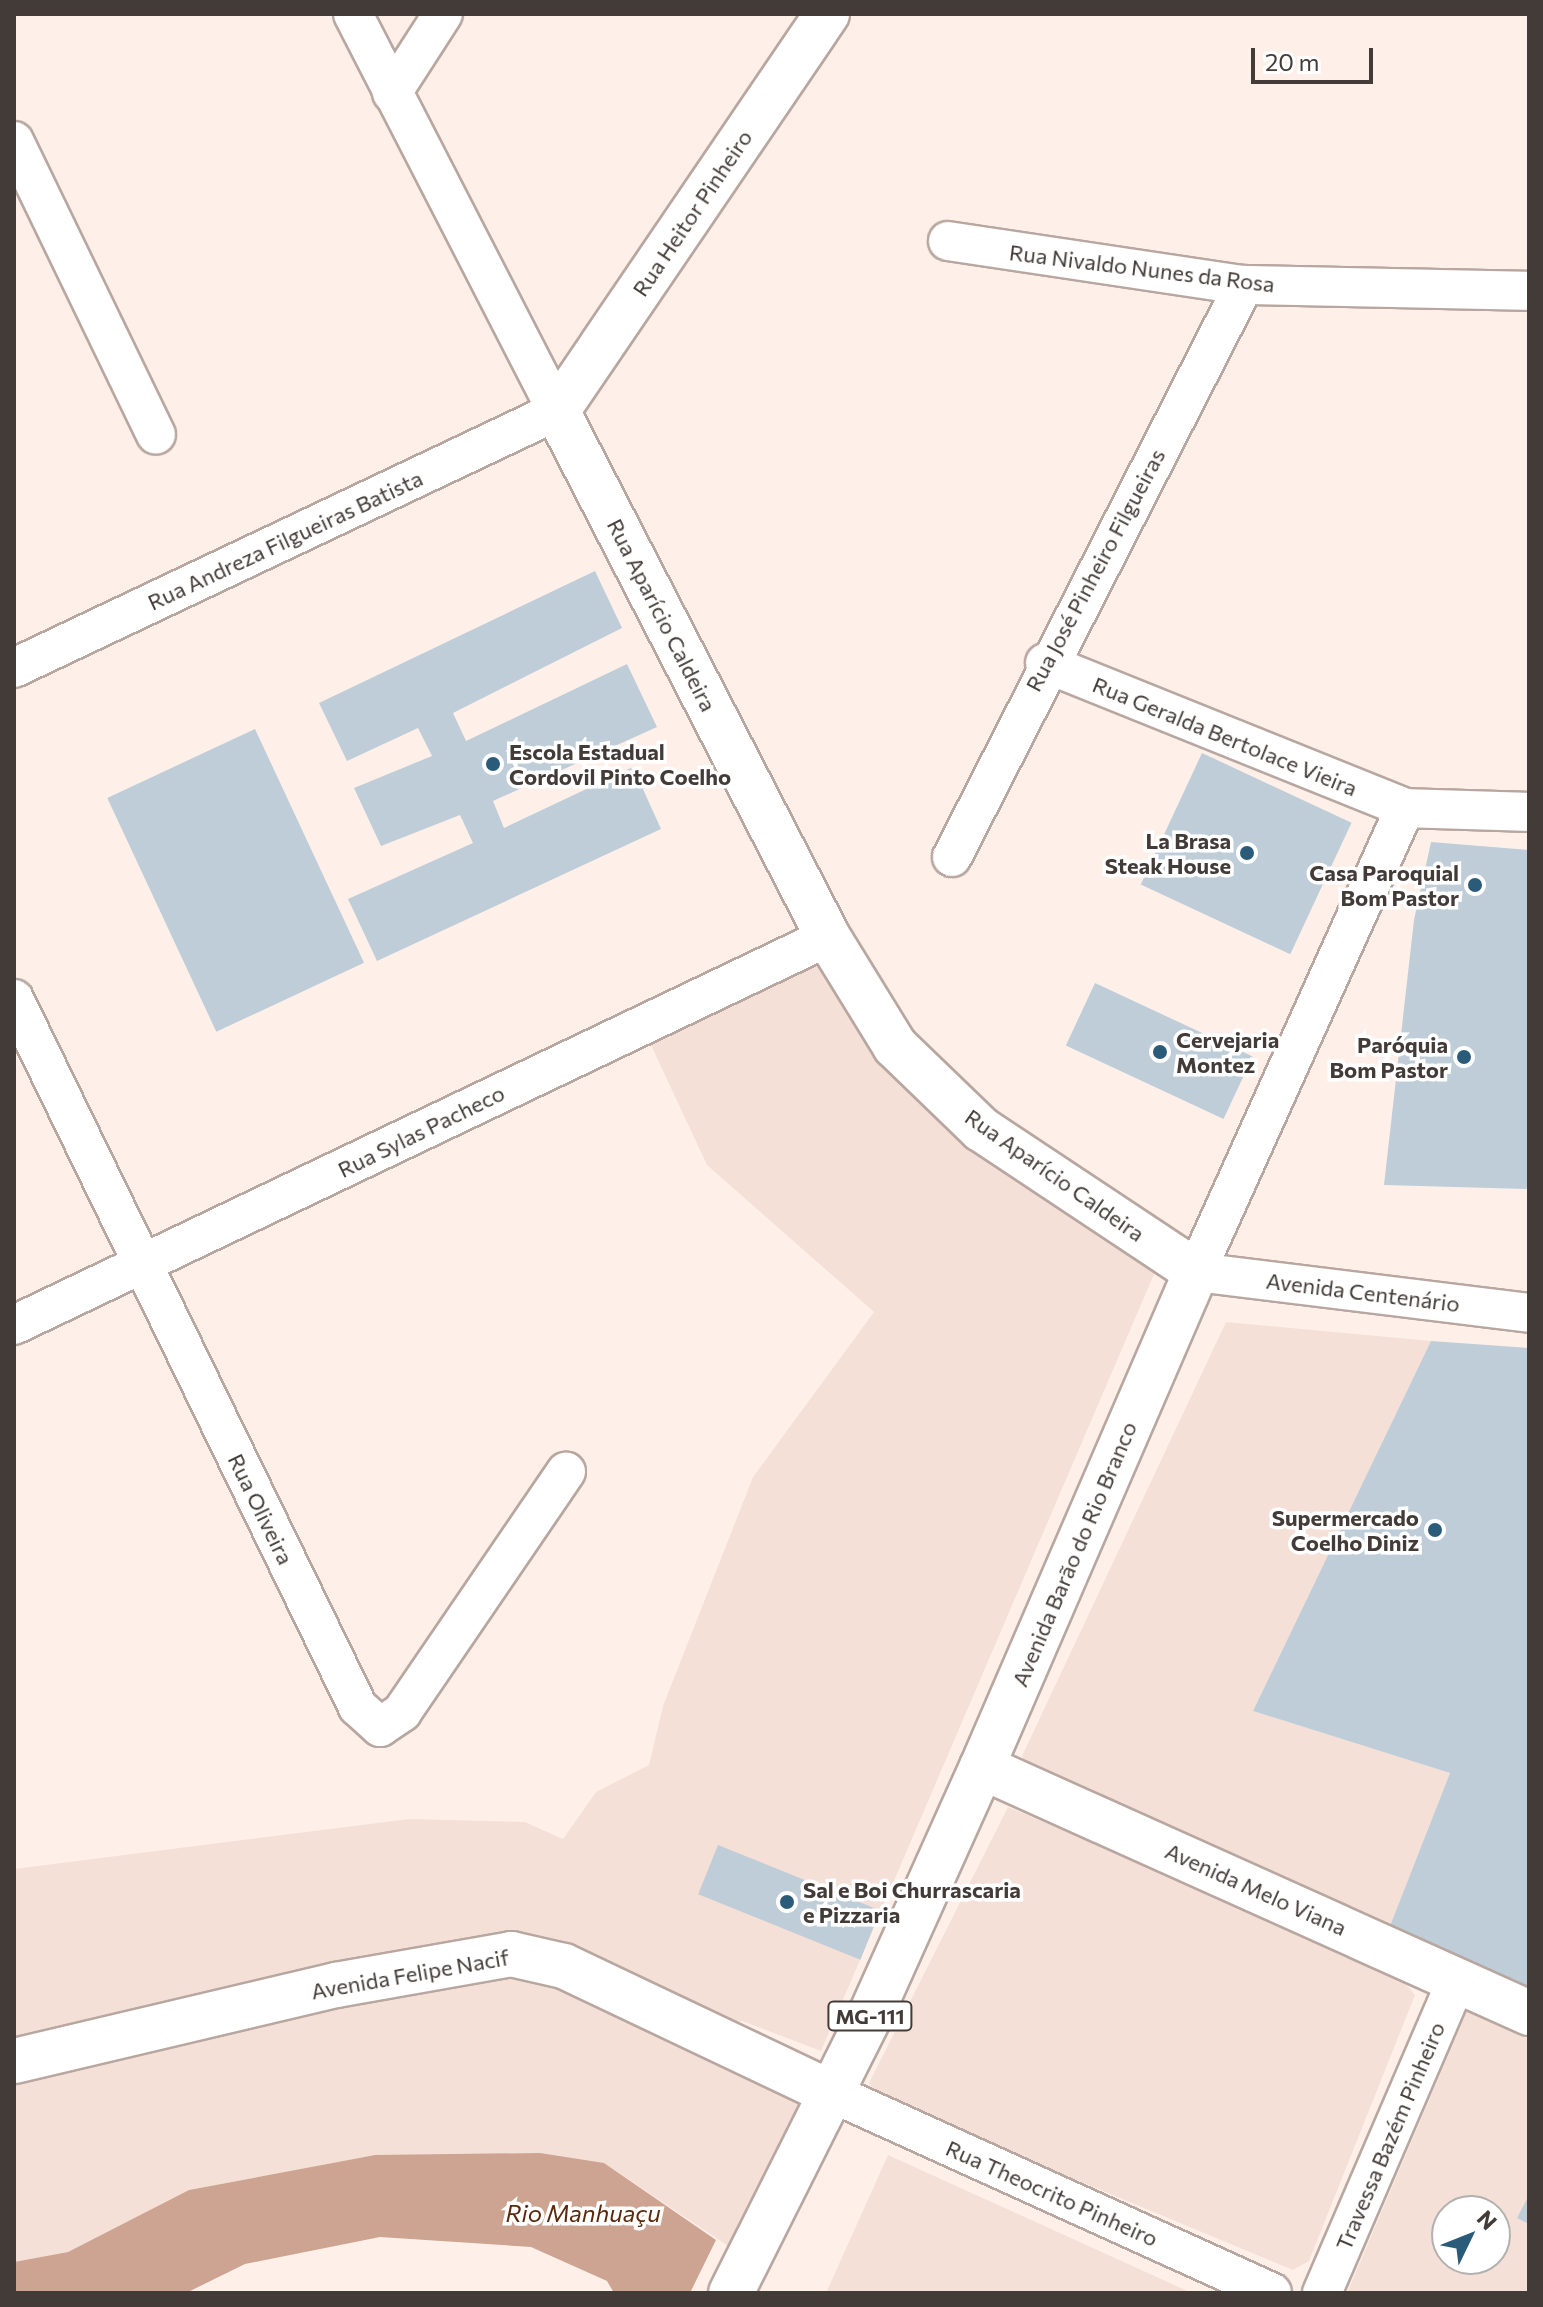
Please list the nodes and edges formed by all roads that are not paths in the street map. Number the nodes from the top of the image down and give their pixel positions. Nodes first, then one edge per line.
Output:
1 (353, 14) edge
2 (443, 14) edge
3 (827, 14) edge
4 (392, 93) junction
5 (14, 141) edge
6 (948, 241) dead end
7 (1244, 285) junction
8 (1529, 291) edge
9 (557, 411) junction
10 (156, 435) dead end
11 (1045, 663) junction
12 (14, 668) edge
13 (1405, 808) junction
14 (1529, 812) edge
15 (952, 857) dead end
16 (828, 937) junction
17 (14, 999) edge
18 (141, 1265) junction
19 (1196, 1272) junction
20 (1529, 1313) edge
21 (14, 1325) edge
22 (566, 1472) dead end
23 (982, 1767) junction
24 (1457, 1980) junction
25 (1529, 2013) edge
26 (14, 2061) edge
27 (832, 2093) junction
28 (740, 2277) edge
29 (1272, 2293) edge
30 (1322, 2293) edge

1 - 4 street, Rua Aparício Caldeira
2 - 4 street
3 - 9 street, Rua Heitor Pinheiro
4 - 9 street, Rua Aparício Caldeira
5 - 10 street
6 - 7 street, Rua Nivaldo Nunes da Rosa
7 - 8 street, Rua Nivaldo Nunes da Rosa
7 - 11 street, Rua José Pinheiro Filgueiras
9 - 12 street, Rua Andreza Filgueiras Batista
9 - 16 street, Rua Aparício Caldeira
11 - 13 street, Rua Geralda Bertolace Vieira
11 - 15 street, Rua José Pinheiro Filgueiras
13 - 14 street
13 - 19 street, Avenida Barão do Rio Branco
16 - 18 street, Rua Sylas Pacheco
16 - 19 street, Rua Aparício Caldeira
17 - 18 street, Rua Oliveira
18 - 21 street, Rua Sylas Pacheco
18 - 22 street, Rua Oliveira
19 - 20 street, Avenida Centenário
19 - 23 street, Avenida Barão do Rio Branco
23 - 24 street, Avenida Melo Viana
23 - 27 street, Avenida Barão do Rio Branco / MG-111
24 - 25 street, Avenida Melo Viana
24 - 30 street, Travessa Bazém Pinheiro
26 - 27 street, Avenida Felipe Nacif
27 - 28 street, Avenida Barão do Rio Branco / MG-111
27 - 29 street, Rua Theocrito Pinheiro

